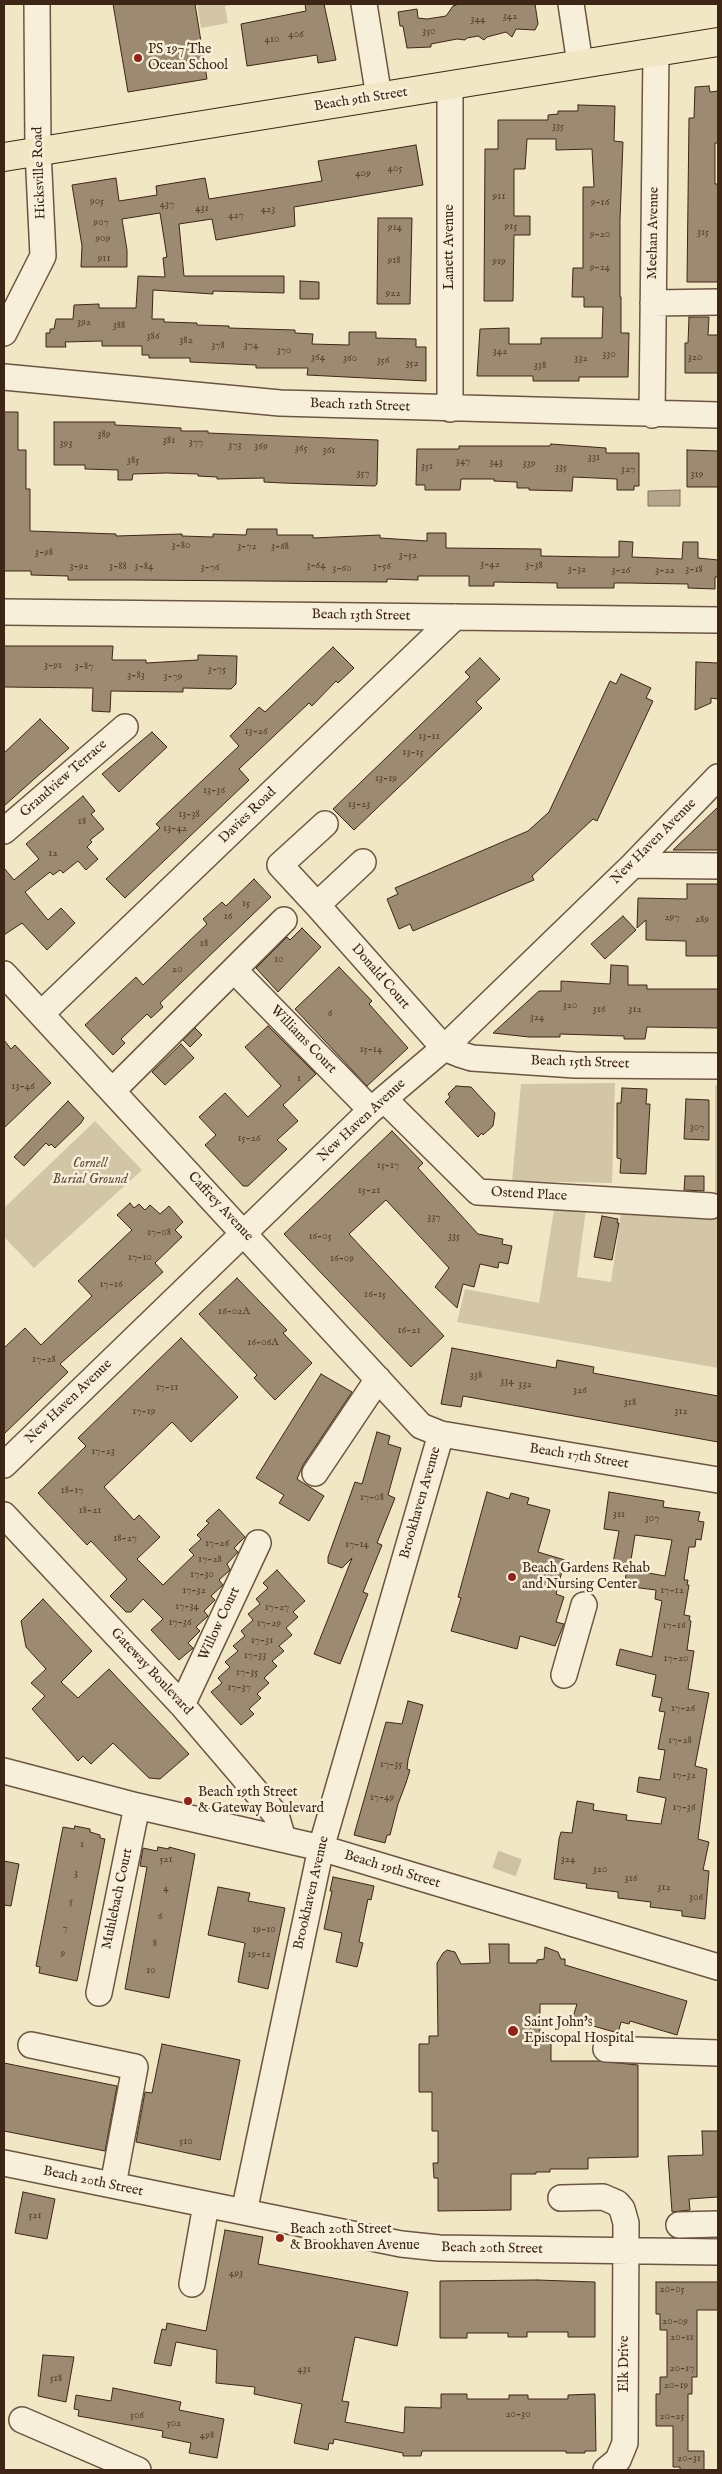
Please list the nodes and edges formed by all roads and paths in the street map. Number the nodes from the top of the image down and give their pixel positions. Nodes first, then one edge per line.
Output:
1 (37, 4) edge
2 (364, 4) edge
3 (571, 4) edge
4 (718, 42) edge
5 (656, 52) junction
6 (580, 64) junction
7 (450, 86) junction
8 (379, 97) junction
9 (38, 151) junction
10 (4, 157) edge
11 (718, 302) edge
12 (653, 303) junction
13 (4, 333) edge
14 (4, 377) edge
15 (450, 409) junction
16 (652, 415) junction
17 (718, 415) edge
18 (4, 612) edge
19 (455, 617) junction
20 (718, 620) edge
21 (124, 727) dead end
22 (718, 777) edge
23 (325, 824) dead end
24 (4, 831) edge
25 (363, 862) dead end
26 (633, 865) junction
27 (718, 866) edge
28 (317, 905) junction
29 (284, 920) dead end
30 (234, 970) junction
31 (4, 974) edge
32 (41, 1014) junction
33 (444, 1048) junction
34 (718, 1066) edge
35 (112, 1091) junction
36 (378, 1105) junction
37 (711, 1206) dead end
38 (244, 1234) junction
39 (378, 1379) junction
40 (441, 1434) junction
41 (4, 1465) edge
42 (315, 1473) dead end
43 (718, 1480) edge
44 (4, 1515) edge
45 (258, 1543) dead end
46 (584, 1605) dead end
47 (564, 1675) dead end
48 (182, 1705) junction
49 (4, 1771) edge
50 (137, 1806) junction
51 (283, 1839) junction
52 (322, 1848) junction
53 (718, 1967) edge
54 (99, 1993) dead end
55 (31, 2045) dead end
56 (606, 2050) dead end
57 (718, 2053) edge
58 (4, 2163) edge
59 (113, 2185) junction
60 (561, 2198) dead end
61 (206, 2205) junction
62 (244, 2212) junction
63 (698, 2225) edge
64 (625, 2252) junction
65 (708, 2252) edge
66 (192, 2284) dead end
67 (22, 2420) dead end
68 (138, 2470) edge
69 (606, 2470) edge

1 - 9 street, Hicksville Road
2 - 8 street
3 - 6 street
4 - 5 main road, Beach 9th Street
5 - 6 main road, Beach 9th Street
5 - 12 street, Meehan Avenue
6 - 7 main road, Beach 9th Street
7 - 8 main road, Beach 9th Street
7 - 15 street, Lanett Avenue
8 - 9 main road, Beach 9th Street
9 - 10 main road, Beach 9th Street
9 - 13 street, Hicksville Road
11 - 12 street
12 - 16 street, Meehan Avenue
14 - 15 street, Beach 12th Street
15 - 16 street, Beach 12th Street
16 - 17 street, Beach 12th Street
18 - 19 street, Beach 13th Street
19 - 20 street, Beach 13th Street
19 - 32 street, Davies Road
21 - 24 street, Grandview Terrace
22 - 26 street, New Haven Avenue
23 - 28 street, Donald Court
25 - 28 street
26 - 27 street
26 - 33 street, New Haven Avenue
28 - 33 street, Donald Court
29 - 30 street
30 - 35 street
30 - 36 street, Williams Court
31 - 32 street, Caffrey Avenue
32 - 35 street, Caffrey Avenue
33 - 34 street, Beach 15th Street
33 - 36 street, New Haven Avenue
35 - 38 street, Caffrey Avenue
36 - 37 street, Ostend Place
36 - 38 street, New Haven Avenue
38 - 39 street, Caffrey Avenue
38 - 41 street, New Haven Avenue
39 - 40 street, Caffrey Avenue
39 - 42 street
40 - 43 street, Beach 17th Street
40 - 52 street, Brookhaven Avenue
44 - 48 street, Gateway Boulevard
45 - 48 street, Willow Court
46 - 47 street
48 - 51 street, Gateway Boulevard
49 - 50 street, Beach 19th Street
50 - 51 street, Beach 19th Street
50 - 54 street, Muhlebach Court
51 - 52 street, Beach 19th Street
52 - 53 street, Beach 19th Street
52 - 62 street, Brookhaven Avenue
55 - 59 street
56 - 57 street
58 - 59 street, Beach 20th Street
59 - 61 street, Beach 20th Street
60 - 64 street, Elk Drive
61 - 62 street, Beach 20th Street
61 - 66 street
62 - 64 street, Beach 20th Street
63 - 65 street
64 - 65 street, Beach 20th Street
64 - 69 street, Elk Drive
67 - 68 street

